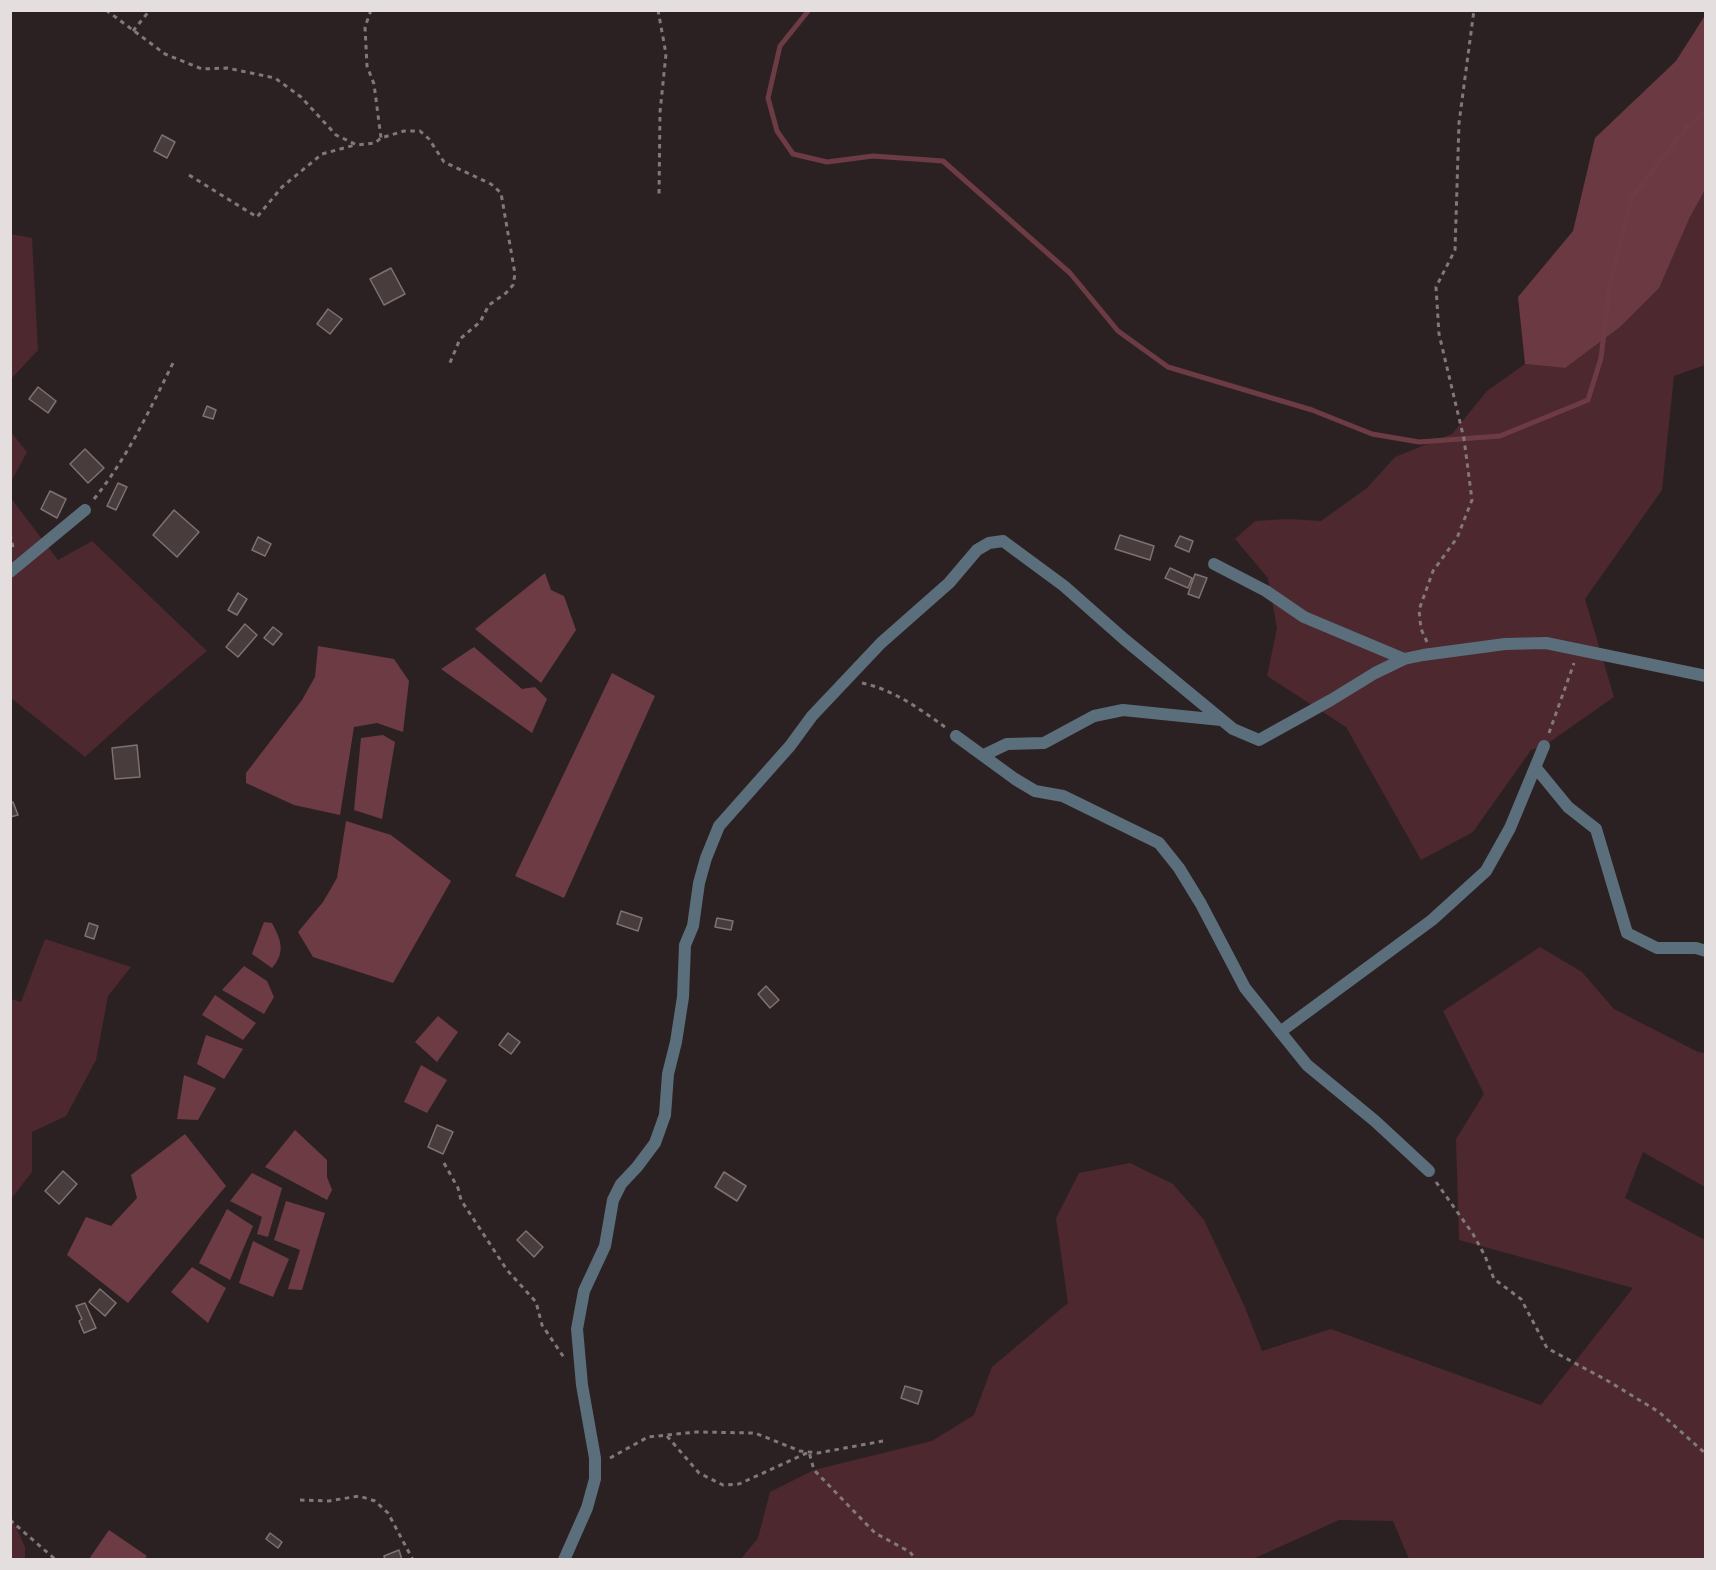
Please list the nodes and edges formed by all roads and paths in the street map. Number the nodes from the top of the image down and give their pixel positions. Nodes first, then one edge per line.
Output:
1 (106, 10) edge
2 (150, 10) edge
3 (371, 10) edge
4 (658, 10) edge
5 (1474, 10) edge
6 (133, 31) junction
7 (381, 138) junction
8 (357, 145) junction
9 (189, 175) dead end
10 (659, 197) dead end
11 (174, 361) dead end
12 (449, 364) dead end
13 (85, 510) joint
14 (1214, 564) dead end
15 (10, 572) edge
16 (1579, 651) junction
17 (1432, 654) junction
18 (1404, 659) junction
19 (1706, 676) edge
20 (847, 679) junction
21 (1222, 720) junction
22 (956, 736) joint
23 (1544, 746) joint
24 (984, 755) junction
25 (1536, 768) junction
26 (1706, 951) edge
27 (1280, 1032) junction
28 (444, 1162) dead end
29 (1429, 1170) joint
30 (582, 1385) junction
31 (667, 1436) junction
32 (883, 1442) dead end
33 (808, 1452) junction
34 (1706, 1454) edge
35 (595, 1466) junction
36 (300, 1500) dead end
37 (10, 1520) edge
38 (56, 1560) edge
39 (413, 1560) edge
40 (564, 1560) edge
41 (916, 1560) edge

1 - 6 path
2 - 6 path
3 - 7 path
4 - 10 path
5 - 17 path
6 - 8 path
7 - 8 path
7 - 12 path
8 - 9 path
11 - 13 path
13 - 15 street
14 - 18 street
16 - 17 street
16 - 19 street
16 - 23 path
17 - 18 street
18 - 21 street
20 - 21 street
20 - 22 path
20 - 30 street
21 - 24 street
22 - 24 street
23 - 25 street
24 - 27 street
25 - 26 street
25 - 27 street
27 - 29 street
28 - 30 path
29 - 34 path
30 - 35 street
31 - 33 path
31 - 33 path
31 - 35 path
32 - 33 path
33 - 41 path
35 - 40 street
36 - 39 path
37 - 38 path

